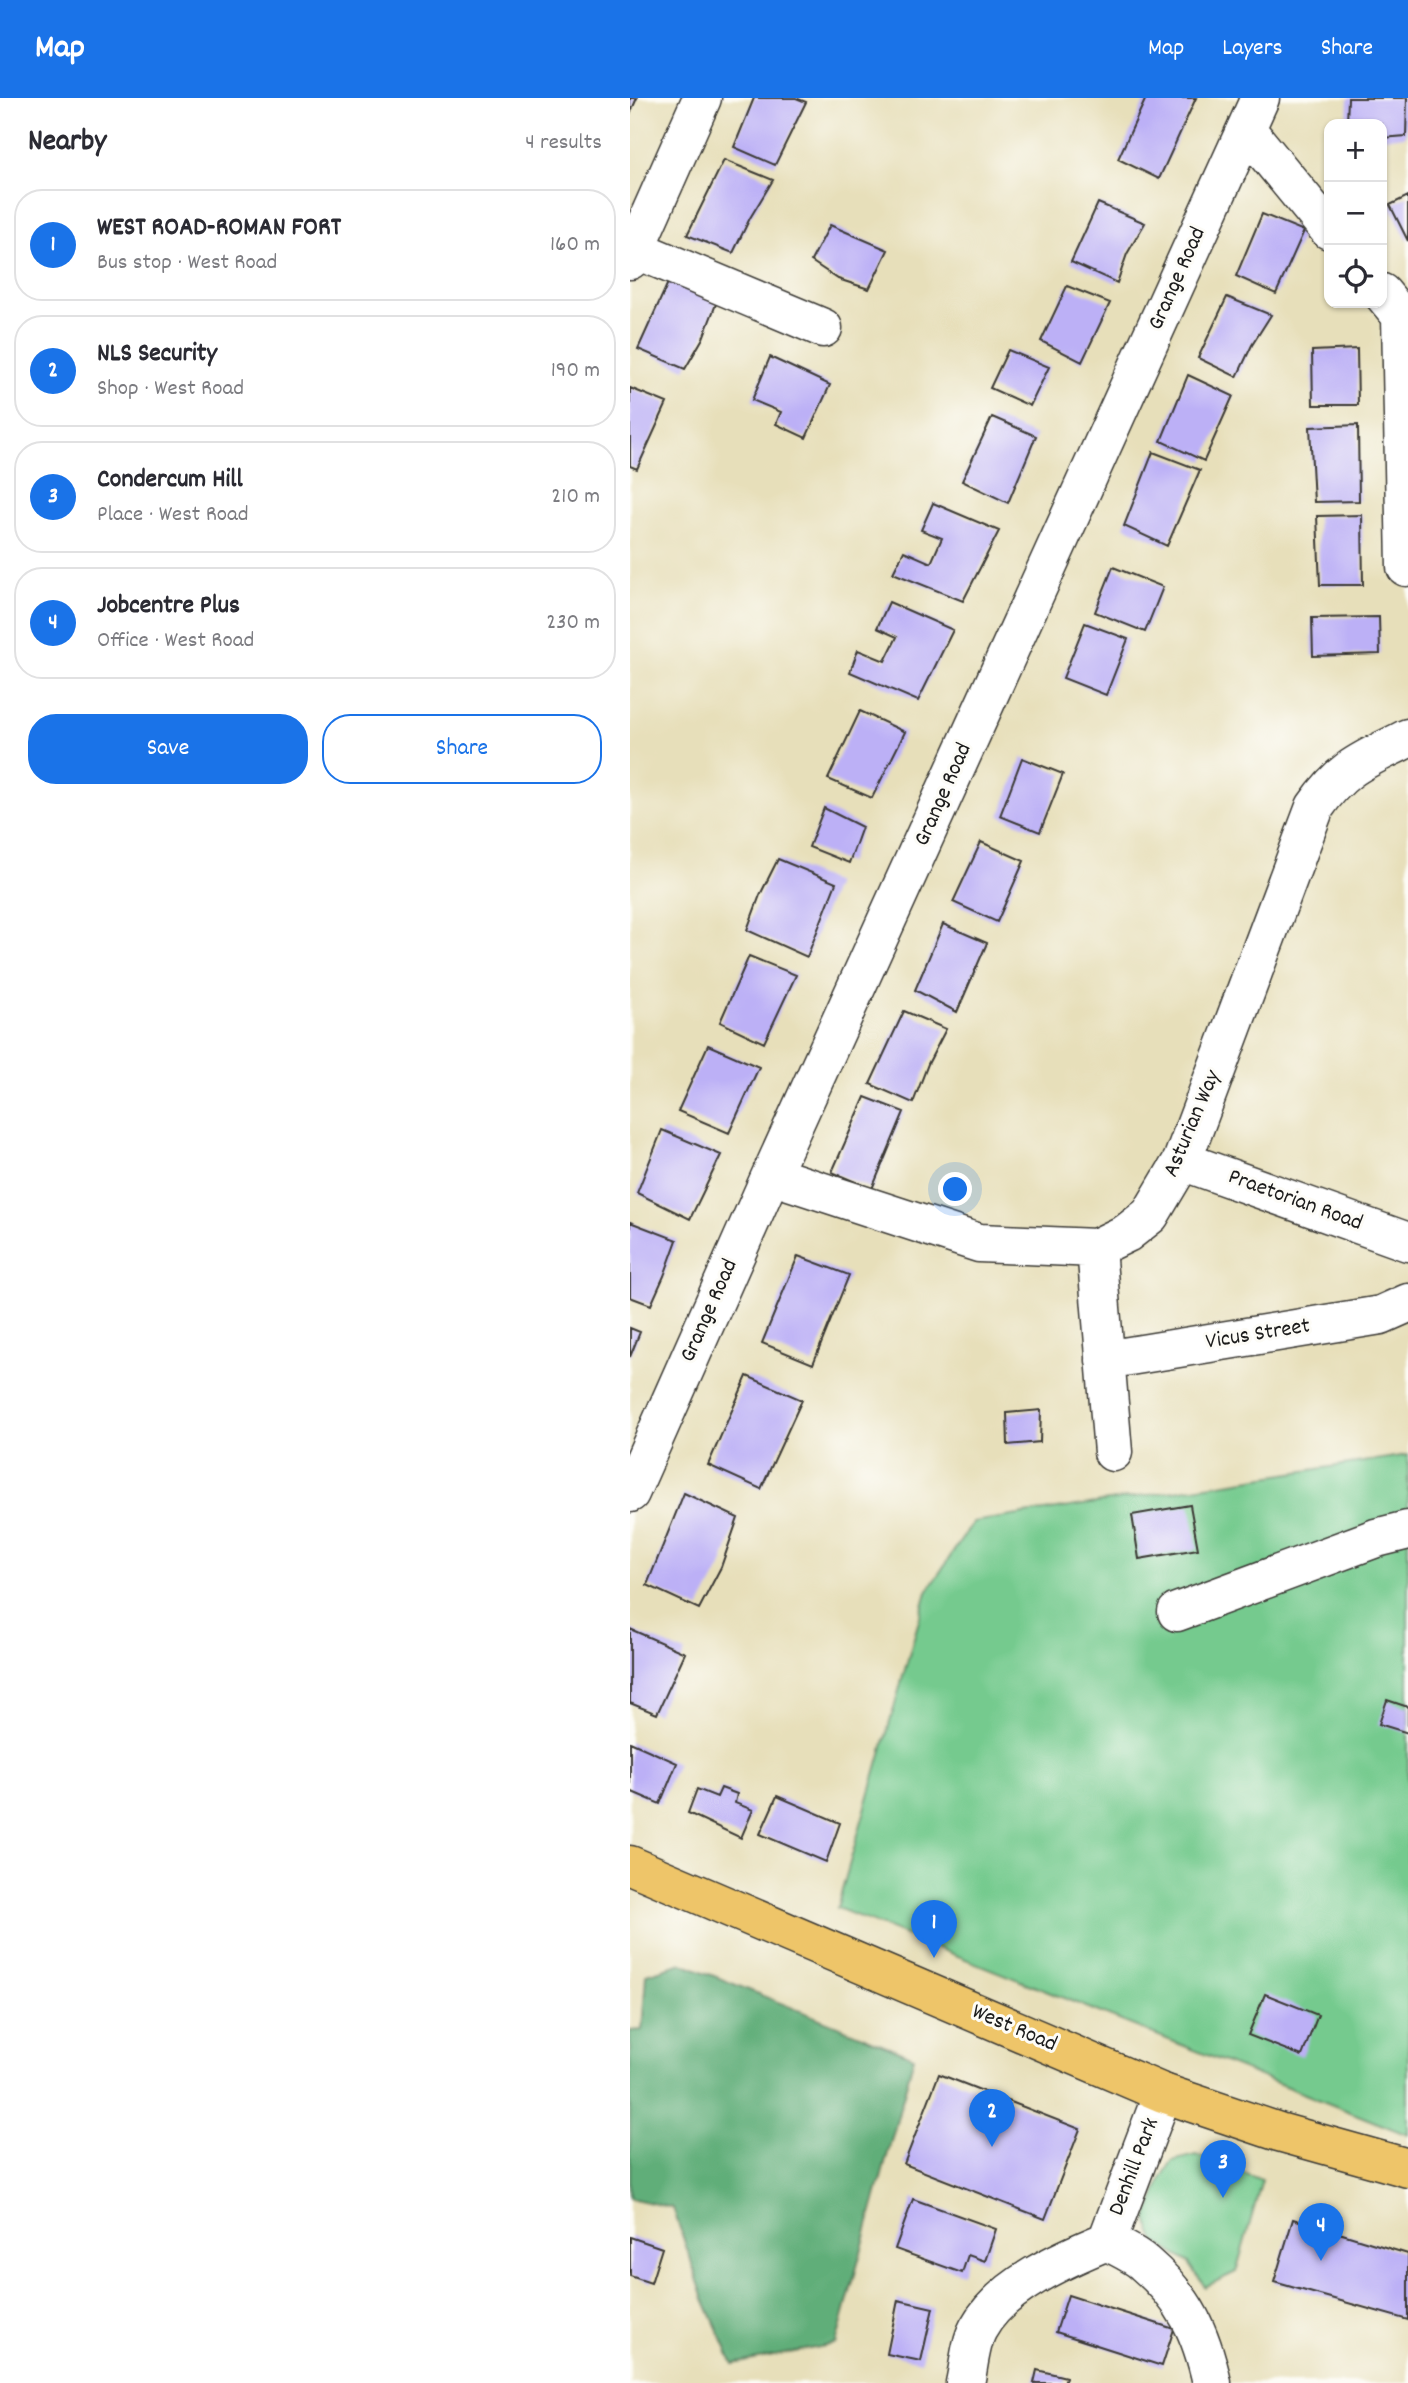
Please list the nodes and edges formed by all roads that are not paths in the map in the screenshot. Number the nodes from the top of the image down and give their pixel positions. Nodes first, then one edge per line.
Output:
1 (702, 98) edge
2 (1253, 113) edge
3 (1324, 222) edge
4 (632, 255) edge
5 (1387, 299) edge
6 (823, 328) dead end
7 (1406, 568) edge
8 (1408, 738) edge
9 (1182, 1161) junction
10 (771, 1175) junction
11 (1408, 1242) edge
12 (1096, 1248) junction
13 (1408, 1303) edge
14 (1105, 1360) junction
15 (1113, 1452) dead end
16 (630, 1493) edge
17 (1408, 1530) edge
18 (1177, 1612) dead end
19 (630, 1865) edge
20 (1163, 2092) junction
21 (1408, 2168) edge
22 (1107, 2241) junction
23 (965, 2383) edge
24 (1212, 2383) edge

1 - 4 street
2 - 3 street
2 - 10 street, Grange Road
4 - 6 street
5 - 7 street
8 - 9 street, Asturian Way
9 - 11 street, Praetorian Road
9 - 12 street, Asturian Way
10 - 12 street, Asturian Way
10 - 16 street, Grange Road
12 - 14 street
13 - 14 street, Vicus Street
14 - 15 street
17 - 18 street
19 - 20 main road, West Road
20 - 21 main road, West Road
20 - 22 street, Denhill Park
22 - 23 street, Denhill Park
22 - 24 street, Denhill Park

